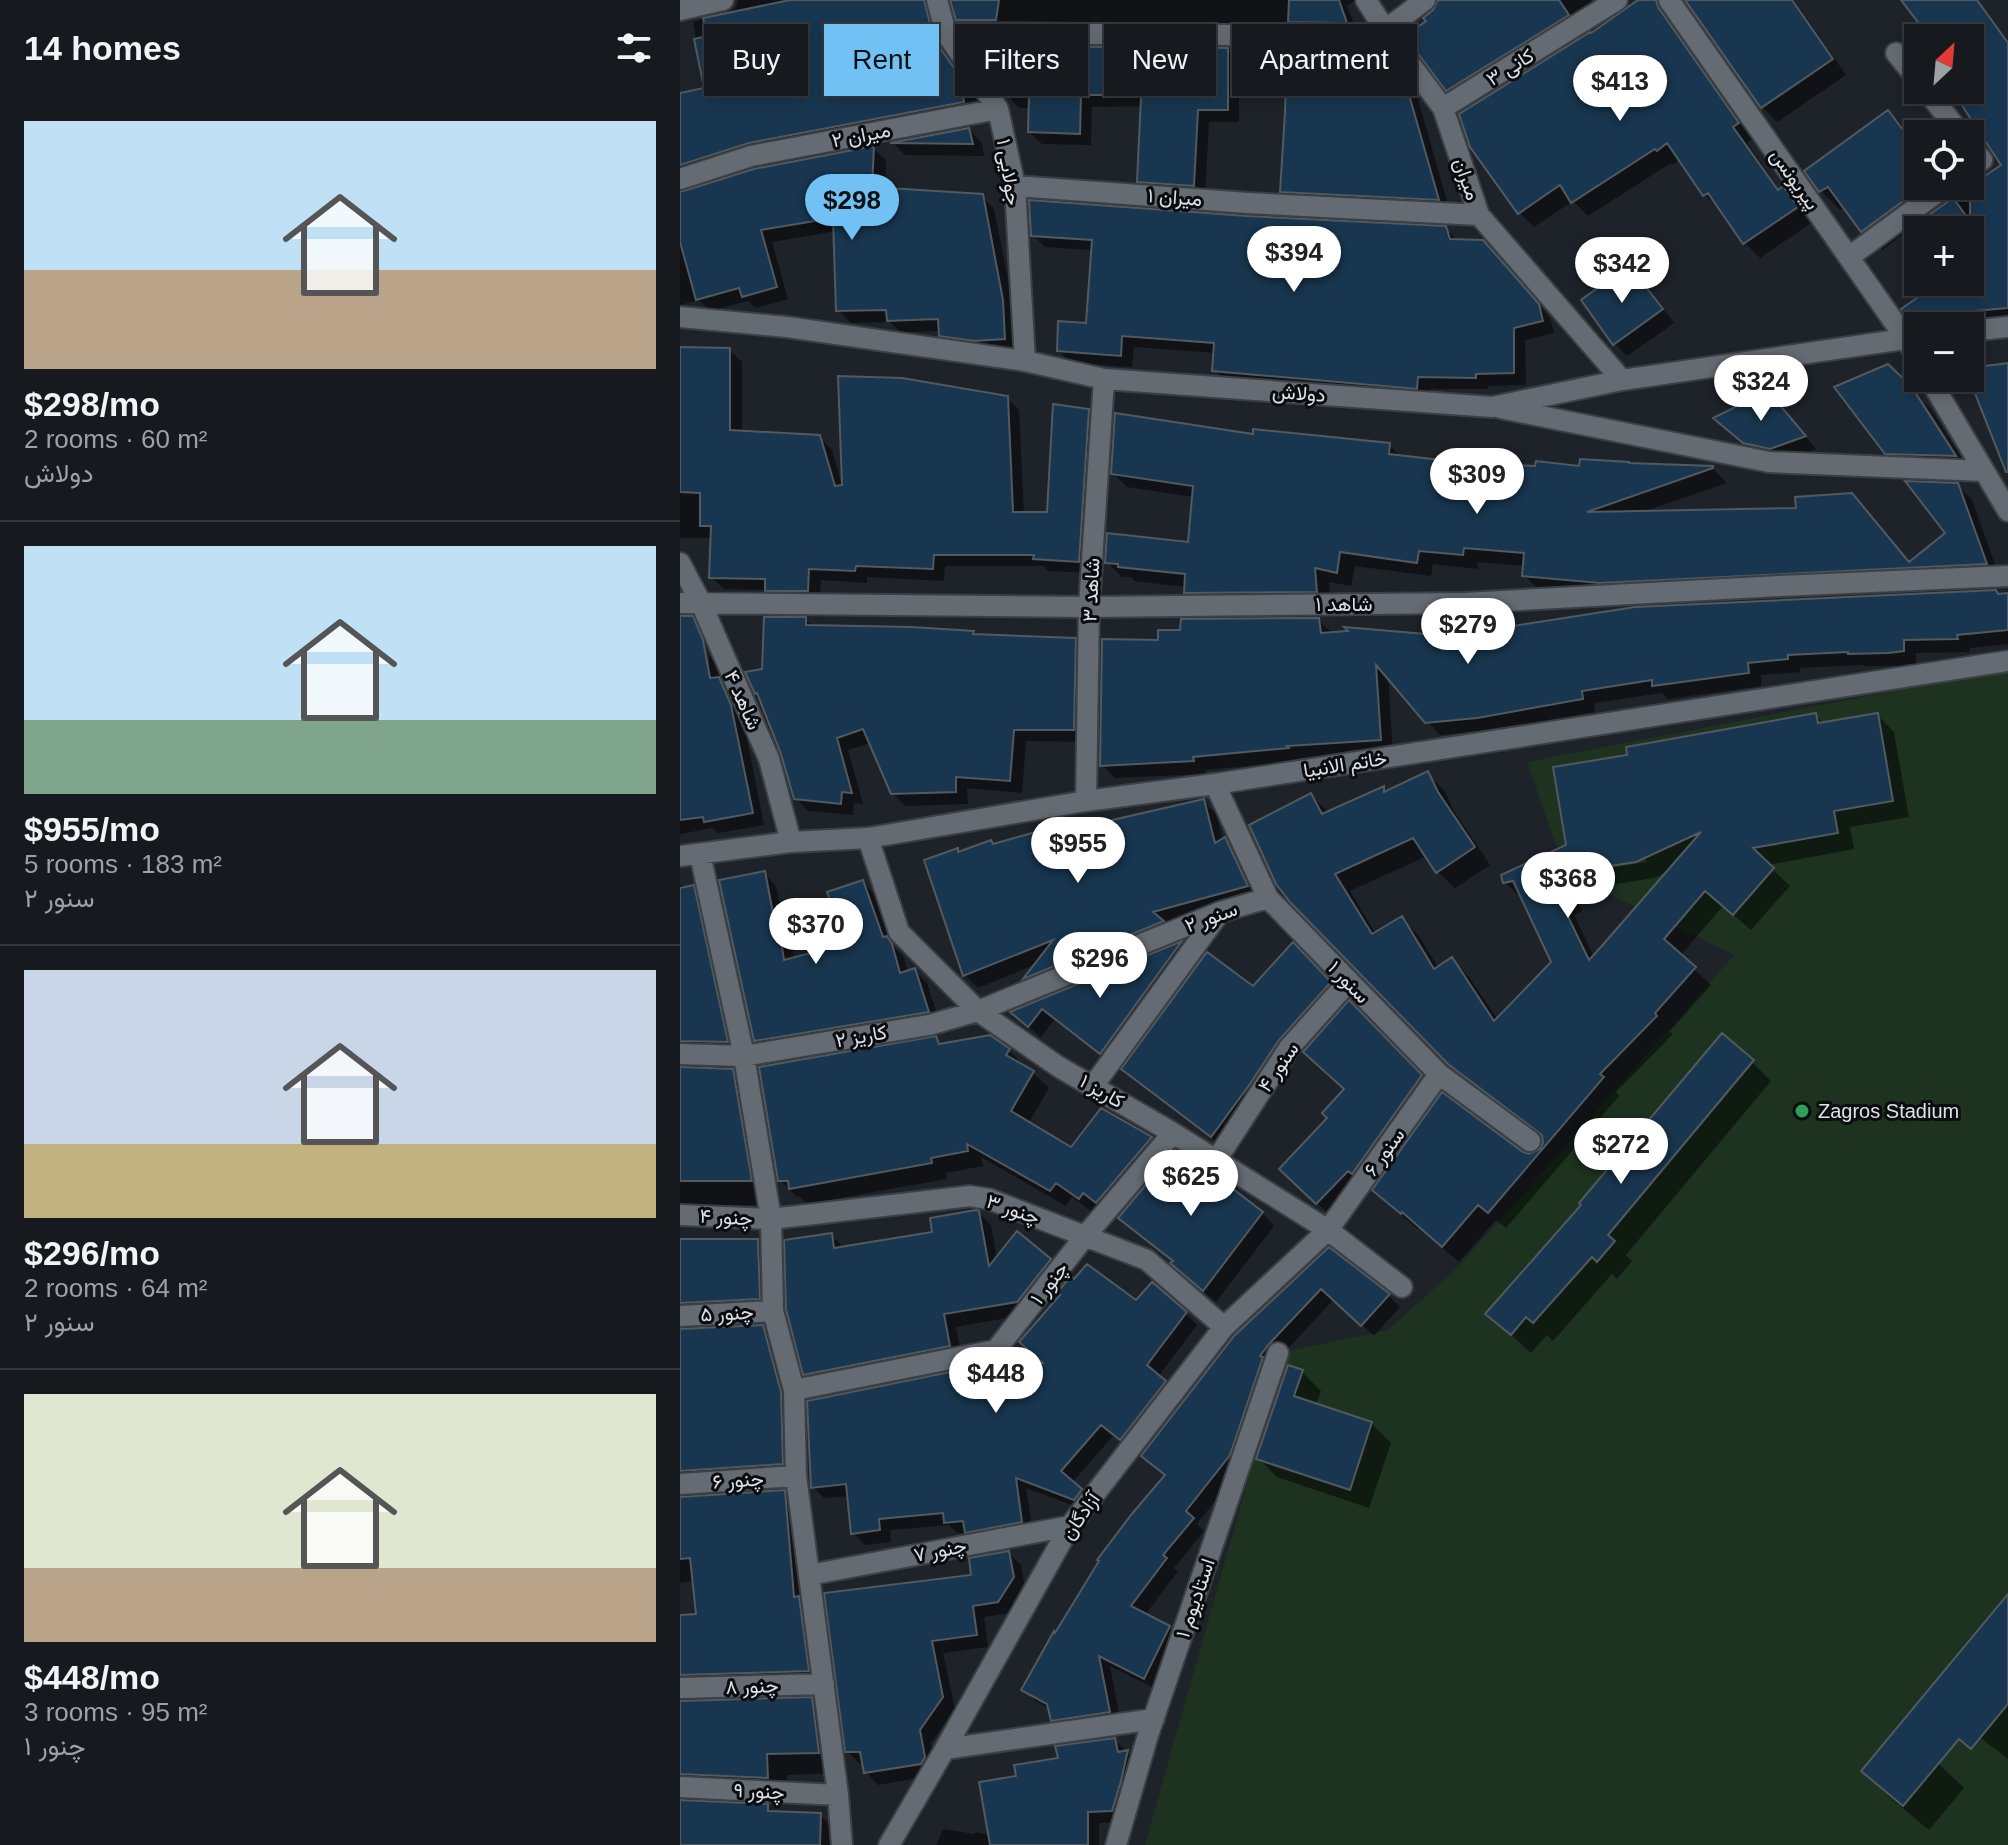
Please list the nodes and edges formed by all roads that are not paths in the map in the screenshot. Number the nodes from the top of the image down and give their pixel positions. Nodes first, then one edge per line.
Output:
1 (723, 0) edge
2 (937, 0) edge
3 (1366, 0) edge
4 (1425, 0) edge
5 (1617, 0) edge
6 (1669, 0) edge
7 (680, 10) edge
8 (1381, 24) edge
9 (1397, 24) edge
10 (946, 33) junction
11 (1232, 33) edge
12 (1896, 53) dead end
13 (1904, 63) edge
14 (1417, 73) edge
15 (1937, 104) edge
16 (1443, 108) junction
17 (998, 109) junction
18 (1950, 120) edge
19 (680, 179) edge
20 (1015, 186) junction
21 (1927, 200) edge
22 (1479, 215) junction
23 (1849, 257) junction
24 (680, 317) edge
25 (2008, 327) edge
26 (1904, 328) edge
27 (1984, 330) edge
28 (1904, 339) edge
29 (1025, 361) junction
30 (1104, 379) junction
31 (1622, 380) junction
32 (1937, 392) edge
33 (1492, 407) junction
34 (1984, 471) junction
35 (2008, 511) edge
36 (680, 563) edge
37 (2008, 576) edge
38 (680, 603) edge
39 (701, 603) junction
40 (1089, 607) junction
41 (2008, 661) edge
42 (1215, 784) junction
43 (1086, 801) junction
44 (868, 838) junction
45 (791, 842) junction
46 (690, 855) edge
47 (1268, 898) junction
48 (1220, 912) junction
49 (1349, 981) junction
50 (978, 1011) junction
51 (680, 1054) edge
52 (744, 1056) junction
53 (1439, 1074) junction
54 (1093, 1086) junction
55 (1173, 1133) junction
56 (1530, 1141) dead end
57 (1217, 1159) junction
58 (680, 1215) edge
59 (771, 1219) junction
60 (1328, 1230) junction
61 (1086, 1235) junction
62 (1402, 1287) dead end
63 (773, 1311) junction
64 (680, 1316) edge
65 (1224, 1327) junction
66 (1278, 1353) dead end
67 (794, 1390) junction
68 (796, 1476) junction
69 (680, 1484) edge
70 (1070, 1526) junction
71 (809, 1575) junction
72 (824, 1684) junction
73 (680, 1688) edge
74 (1154, 1719) junction
75 (945, 1749) junction
76 (680, 1787) edge
77 (838, 1795) junction
78 (842, 1845) edge
79 (889, 1845) edge
80 (1116, 1845) edge

1 - 7 street
2 - 10 street, جولایی ۱
3 - 8 street, میران
4 - 9 street
5 - 16 street, کانی ۳
6 - 23 street, پیریونس
10 - 11 street
10 - 17 street, جولایی ۱
12 - 13 street
14 - 16 street, میران
15 - 18 street
16 - 22 street, میران
17 - 19 street, میران ۲
17 - 20 street, جولایی ۱
20 - 22 street, میران ۱
20 - 29 street, جولایی ۱
21 - 23 street
22 - 31 street, میران
23 - 26 street, پیریونس
24 - 29 street, دولاش
25 - 27 street
28 - 31 street, دولاش
29 - 30 street, دولاش
30 - 33 street, دولاش
30 - 40 street, شاهد ۳
31 - 33 street, دولاش
32 - 34 street
33 - 34 street
34 - 35 street
36 - 39 street, شاهد ۴
37 - 40 street, شاهد ۱
38 - 39 street, شاهد ۱
39 - 40 street, شاهد ۱
39 - 45 street, شاهد ۴
40 - 43 street, شاهد ۳
41 - 42 street, خاتم الانبیا
42 - 43 street, خاتم الانبیا
42 - 47 street, سنور ۱
43 - 44 street, خاتم الانبیا
44 - 45 street, خاتم الانبیا
44 - 50 street, کاریز ۱
45 - 46 street, خاتم الانبیا
46 - 52 street
47 - 48 street, سنور ۲
47 - 49 street, سنور ۱
48 - 50 street, سنور ۲
48 - 54 street
49 - 53 street, سنور ۱
49 - 57 street, سنور ۴
50 - 52 street, کاریز ۲
50 - 54 street, کاریز ۱
51 - 52 street, کاریز ۲
52 - 59 street
53 - 56 street, سنور ۱
53 - 60 street, سنور ۶
54 - 55 street, کاریز ۱
55 - 57 street, کاریز ۱
55 - 61 street, چنور ۱
57 - 60 street, کاریز ۱
58 - 59 street, چنور ۴
59 - 61 street, چنور ۳
59 - 63 street
60 - 62 street, کاریز ۱
60 - 65 street, آزادگان
61 - 65 street, چنور ۳
61 - 67 street, چنور ۱
63 - 64 street, چنور ۵
63 - 67 street
65 - 70 street, آزادگان
66 - 74 street, استادیوم ۱
67 - 68 street
68 - 69 street, چنور ۶
68 - 71 street
70 - 71 street, چنور ۷
70 - 75 street, آزادگان
71 - 72 street
72 - 73 street, چنور ۸
72 - 77 street
74 - 75 street
74 - 80 street, استادیوم ۱
75 - 79 street, آزادگان
76 - 77 street, چنور ۹
77 - 78 street

